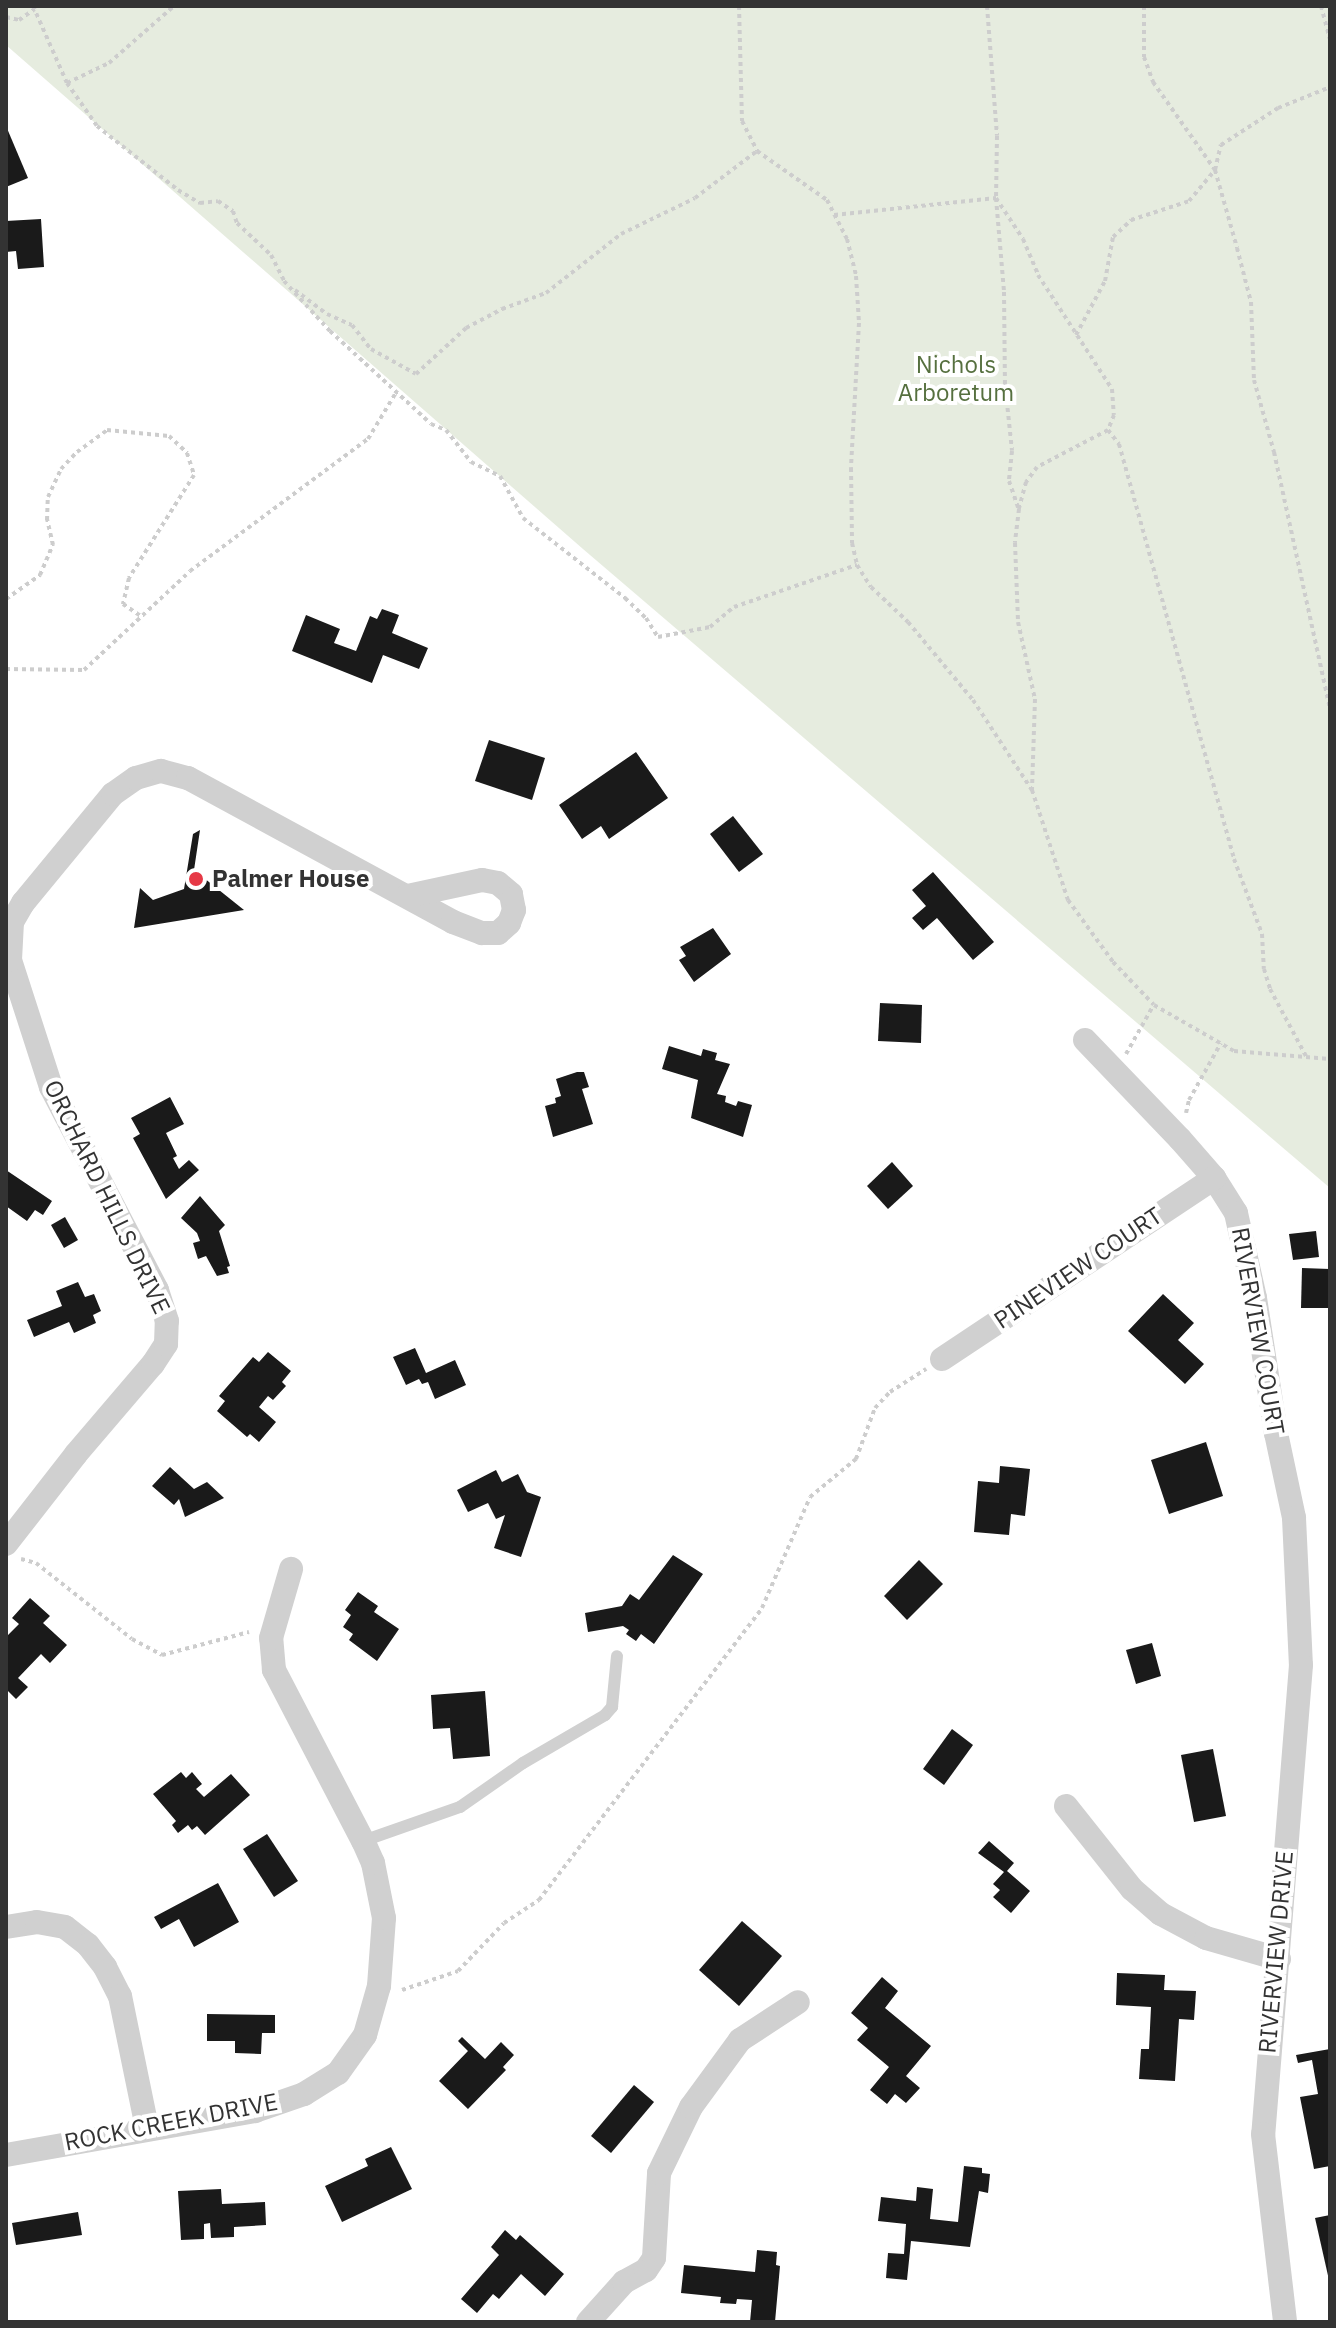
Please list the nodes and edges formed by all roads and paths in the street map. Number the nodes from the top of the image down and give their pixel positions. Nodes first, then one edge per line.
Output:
1 (174, 6) edge
2 (739, 6) edge
3 (987, 6) edge
4 (1144, 6) edge
5 (1321, 6) edge
6 (34, 8) edge
7 (6, 17) edge
8 (1330, 40) edge
9 (67, 83) junction
10 (1330, 87) edge
11 (757, 151) junction
12 (1215, 170) junction
13 (996, 198) junction
14 (834, 215) junction
15 (284, 281) junction
16 (1076, 335) junction
17 (397, 391) junction
18 (1108, 430) junction
19 (1019, 509) junction
20 (857, 565) junction
21 (6, 599) edge
22 (141, 616) junction
23 (6, 669) edge
24 (1330, 708) edge
25 (1032, 790) junction
26 (408, 896) dead end
27 (1154, 1005) junction
28 (1085, 1040) dead end
29 (1221, 1043) junction
30 (1306, 1056) junction
31 (1330, 1059) edge
32 (1115, 1074) junction
33 (1180, 1139) junction
34 (1214, 1178) junction
35 (942, 1359) joint
36 (6, 1544) edge
37 (6, 1555) edge
38 (291, 1569) dead end
39 (1298, 1581) joint
40 (271, 1638) junction
41 (617, 1656) dead end
42 (1066, 1806) dead end
43 (363, 1841) junction
44 (6, 1927) edge
45 (1279, 1959) junction
46 (376, 1996) junction
47 (798, 2002) dead end
48 (147, 2128) junction
49 (6, 2155) edge
50 (588, 2322) edge
51 (1285, 2322) edge

1 - 9 path
2 - 11 path
3 - 13 path
4 - 12 path
5 - 8 path
6 - 7 path
6 - 9 path
9 - 15 path
10 - 12 path
11 - 14 path
11 - 15 path
12 - 16 path
12 - 24 path
13 - 14 path
13 - 16 path
13 - 19 path
14 - 20 path
15 - 17 path
16 - 18 path
17 - 20 path
17 - 22 path
18 - 19 path
18 - 30 path
19 - 25 path
20 - 25 path
21 - 22 path
22 - 23 path
25 - 27 path
26 - 36 street, ORCHARD HILLS DRIVE
27 - 29 path
27 - 32 path
28 - 32 street, RIVERVIEW COURT
29 - 30 path
29 - 33 path
30 - 31 path
32 - 33 street, RIVERVIEW COURT
33 - 34 street, RIVERVIEW COURT
34 - 35 street, PINEVIEW COURT
34 - 39 street, RIVERVIEW COURT
35 - 46 path
37 - 40 path
38 - 40 street
39 - 45 street, RIVERVIEW DRIVE
40 - 43 street, ROCK CREEK DRIVE
41 - 43 lane
42 - 45 street
43 - 46 street, ROCK CREEK DRIVE
44 - 48 street
45 - 51 street, RIVERVIEW DRIVE
46 - 48 street, ROCK CREEK DRIVE
47 - 50 street
48 - 49 street, ROCK CREEK DRIVE

